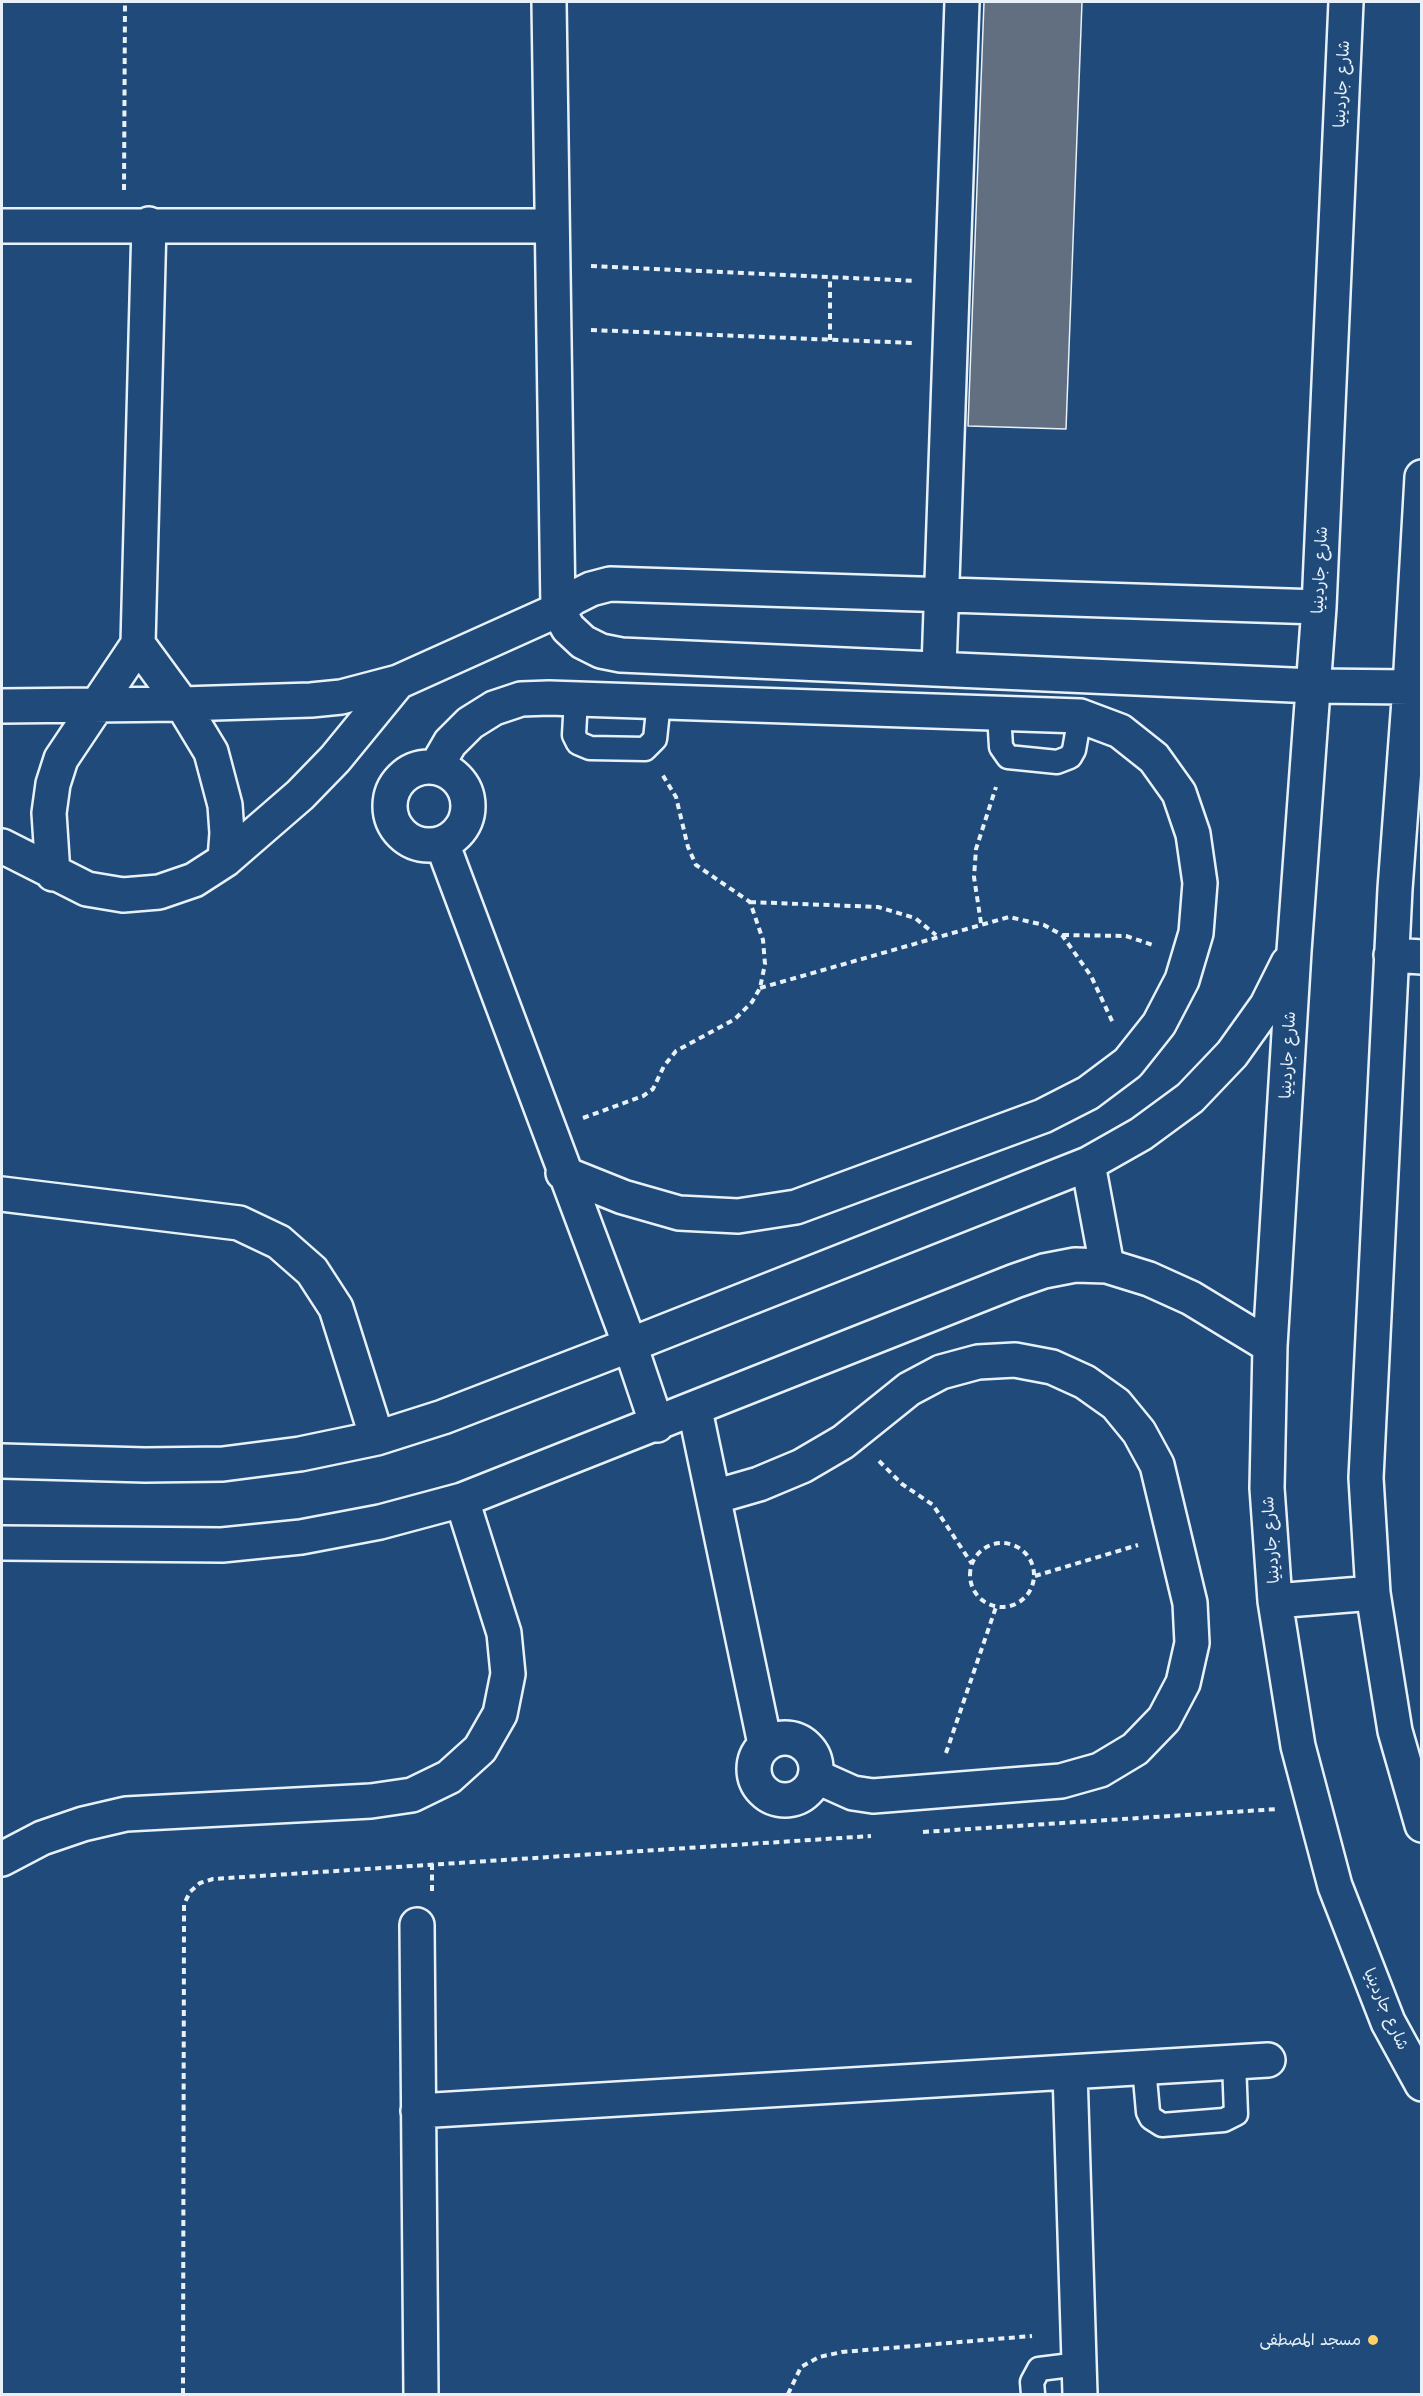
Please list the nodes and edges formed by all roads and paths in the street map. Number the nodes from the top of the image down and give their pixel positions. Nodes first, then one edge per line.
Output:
1 (125, 2) edge
2 (549, 2) edge
3 (962, 2) edge
4 (1346, 2) edge
5 (136, 224) junction
6 (2, 226) edge
7 (552, 226) junction
8 (553, 264) junction
9 (830, 277) junction
10 (952, 283) junction
11 (554, 329) junction
12 (830, 340) junction
13 (950, 345) junction
14 (1422, 477) edge
15 (941, 593) junction
16 (1319, 607) junction
17 (558, 610) junction
18 (138, 644) junction
19 (939, 668) junction
20 (398, 682) junction
21 (1314, 686) junction
22 (1410, 687) junction
23 (576, 699) junction
24 (659, 702) junction
25 (183, 704) junction
26 (97, 705) junction
27 (2, 706) edge
28 (999, 712) junction
29 (1080, 716) junction
30 (645, 749) junction
31 (1008, 757) junction
32 (436, 767) junction
33 (442, 843) junction
34 (2, 846) edge
35 (225, 860) junction
36 (53, 874) junction
37 (1408, 891) edge
38 (750, 902) junction
39 (981, 923) junction
40 (1062, 935) junction
41 (937, 936) junction
42 (1294, 951) junction
43 (1406, 956) edge
44 (1182, 980) junction
45 (760, 988) junction
46 (1128, 1063) junction
47 (548, 1131) junction
48 (1088, 1164) junction
49 (563, 1173) junction
50 (2, 1194) edge
51 (1107, 1266) junction
52 (630, 1345) junction
53 (1270, 1346) junction
54 (696, 1410) junction
55 (657, 1425) junction
56 (859, 1430) junction
57 (377, 1438) junction
58 (2, 1461) edge
59 (714, 1497) junction
60 (462, 1500) junction
61 (1173, 1534) junction
62 (2, 1543) edge
63 (972, 1564) junction
64 (1035, 1576) junction
65 (1373, 1593) junction
66 (1275, 1601) junction
67 (996, 1607) junction
68 (765, 1744) junction
69 (815, 1776) junction
70 (933, 1791) junction
71 (1315, 1807) junction
72 (1422, 1826) edge
73 (921, 1833) dead end
74 (873, 1836) dead end
75 (2, 1859) edge
76 (417, 1925) dead end
77 (1268, 2060) dead end
78 (1234, 2062) junction
79 (1144, 2067) junction
80 (1070, 2072) junction
81 (1422, 2084) edge
82 (418, 2111) junction
83 (1079, 2363) edge
84 (183, 2394) edge
85 (421, 2394) edge
86 (788, 2394) edge
87 (1033, 2394) edge

1 - 5 path
2 - 7 street
3 - 10 street
4 - 16 street, شارع جاردينيا
5 - 6 street
5 - 7 street
5 - 18 street
7 - 8 street
8 - 9 path
8 - 11 street
9 - 10 path
9 - 12 path
10 - 13 street
11 - 12 path
11 - 17 street
12 - 13 path
13 - 15 street
14 - 22 street
15 - 16 street
15 - 17 street
15 - 19 street
16 - 21 street, شارع جاردينيا
17 - 19 street
17 - 20 street
18 - 25 street
18 - 26 street
19 - 21 street
20 - 25 street
20 - 35 street
21 - 22 street
21 - 42 street, شارع جاردينيا
22 - 37 street
23 - 24 street
23 - 30 lane
23 - 32 street
24 - 28 street
24 - 30 lane
25 - 26 street
25 - 35 street
26 - 27 street
26 - 36 street
28 - 29 street
28 - 31 lane
29 - 31 lane
29 - 44 street
30 - 38 path
31 - 39 path
32 - 33 street
32 - 33 street
33 - 47 street
34 - 36 street
35 - 36 street
37 - 43 street
38 - 41 path
38 - 45 path
39 - 40 path
39 - 41 path
40 - 44 path
40 - 46 path
41 - 45 path
42 - 48 street
42 - 53 street, شارع جاردينيا
43 - 65 street
44 - 46 street
45 - 47 path
46 - 49 street
47 - 49 street
48 - 51 street
48 - 52 street
49 - 52 street
50 - 57 street
51 - 53 street
51 - 54 street
52 - 55 street
52 - 57 street
53 - 66 street, شارع جاردينيا
54 - 55 street
54 - 59 street
55 - 60 street
56 - 59 street
56 - 61 street
56 - 63 path
57 - 58 street
59 - 68 street
60 - 62 street
60 - 75 street
61 - 64 path
61 - 70 street
63 - 64 path
63 - 67 path
64 - 67 path
65 - 66 street
65 - 72 street
66 - 71 street, شارع جاردينيا
67 - 70 path
68 - 69 street
68 - 69 street
69 - 70 street
71 - 73 path
71 - 81 street, شارع جاردينيا
74 - 84 path
76 - 82 street
77 - 78 street
78 - 79 street
78 - 79 lane
79 - 80 street
80 - 82 street
80 - 83 street
82 - 85 street
83 - 86 path
83 - 87 lane

